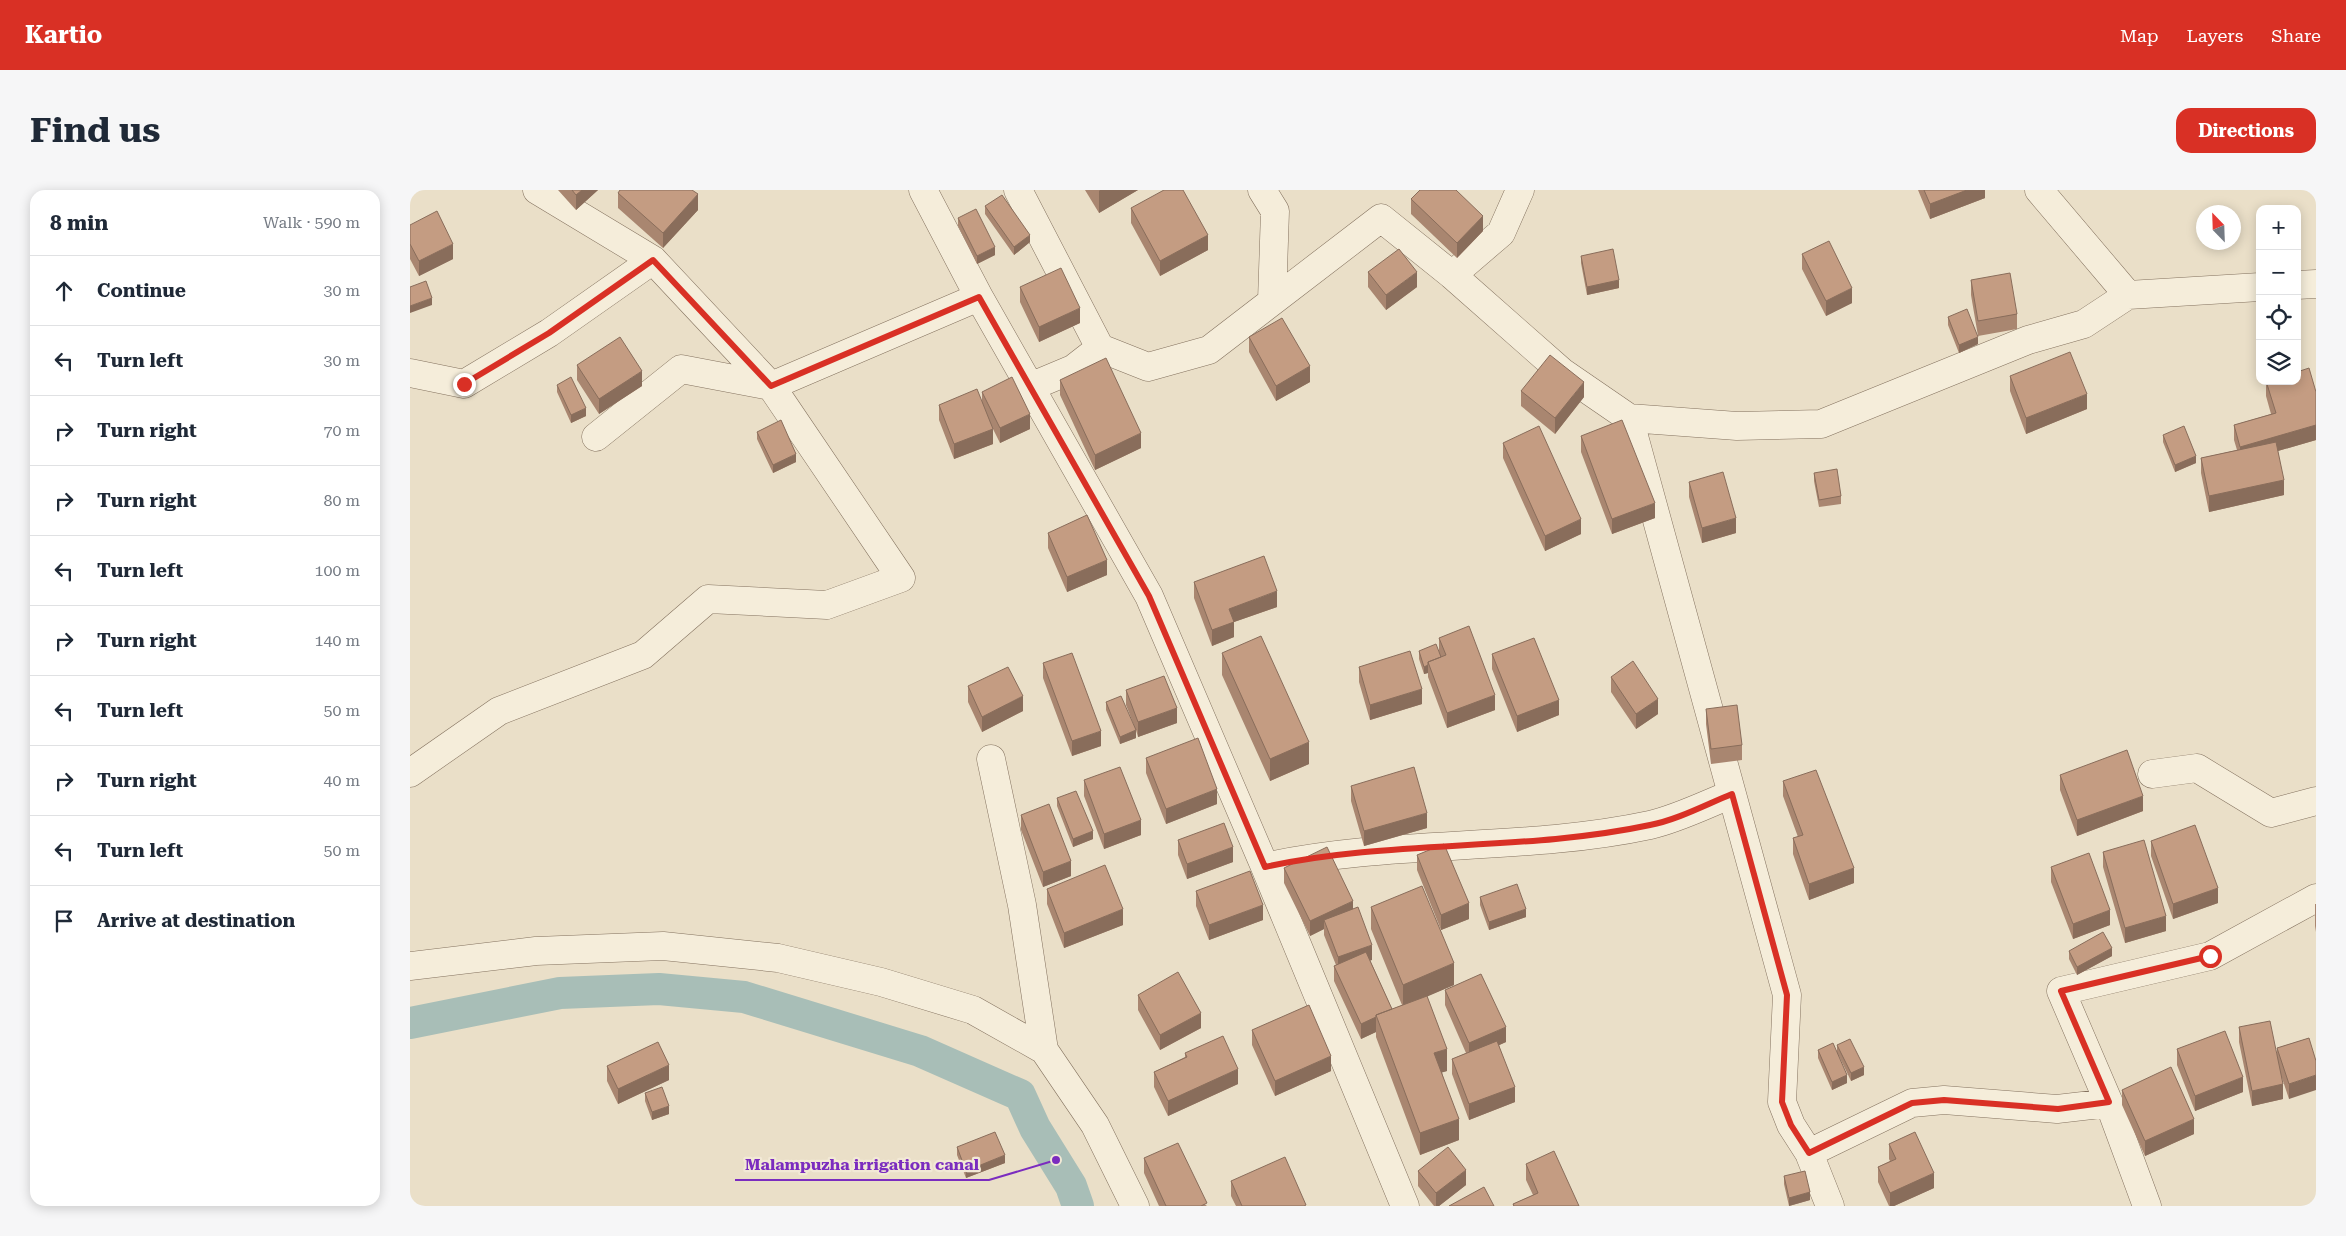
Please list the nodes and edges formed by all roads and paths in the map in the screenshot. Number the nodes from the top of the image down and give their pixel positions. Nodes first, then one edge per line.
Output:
1 (537, 190) edge
2 (923, 190) edge
3 (1018, 190) edge
4 (1262, 190) edge
5 (1520, 190) edge
6 (2038, 190) edge
7 (653, 260) junction
8 (1452, 275) junction
9 (2316, 284) edge
10 (2301, 285) edge
11 (2256, 287) edge
12 (2128, 294) junction
13 (979, 297) junction
14 (1272, 302) junction
15 (1100, 348) junction
16 (410, 373) edge
17 (771, 386) junction
18 (1030, 387) junction
19 (1630, 418) junction
20 (596, 437) dead end
21 (991, 759) dead end
22 (410, 772) edge
23 (2152, 774) dead end
24 (1732, 794) junction
25 (2316, 802) edge
26 (1265, 867) junction
27 (2316, 898) edge
28 (410, 966) edge
29 (1044, 1050) junction
30 (2109, 1102) junction
31 (1809, 1153) junction
32 (1397, 1201) edge
33 (1135, 1206) edge
34 (1830, 1206) edge
35 (2147, 1206) edge

1 - 7 street
2 - 13 street
3 - 15 street
4 - 14 street
5 - 8 street
6 - 12 street
7 - 16 street
7 - 17 street
8 - 14 street
8 - 19 street
9 - 10 street
11 - 12 street
12 - 19 street
13 - 17 street
13 - 18 street
14 - 15 street
15 - 18 street
17 - 20 street
17 - 22 street
18 - 26 street
19 - 24 street
21 - 29 street
23 - 25 street
24 - 26 street
24 - 31 street
26 - 32 street
27 - 30 street
28 - 29 street
29 - 33 street
30 - 31 street
30 - 35 street
31 - 34 street

